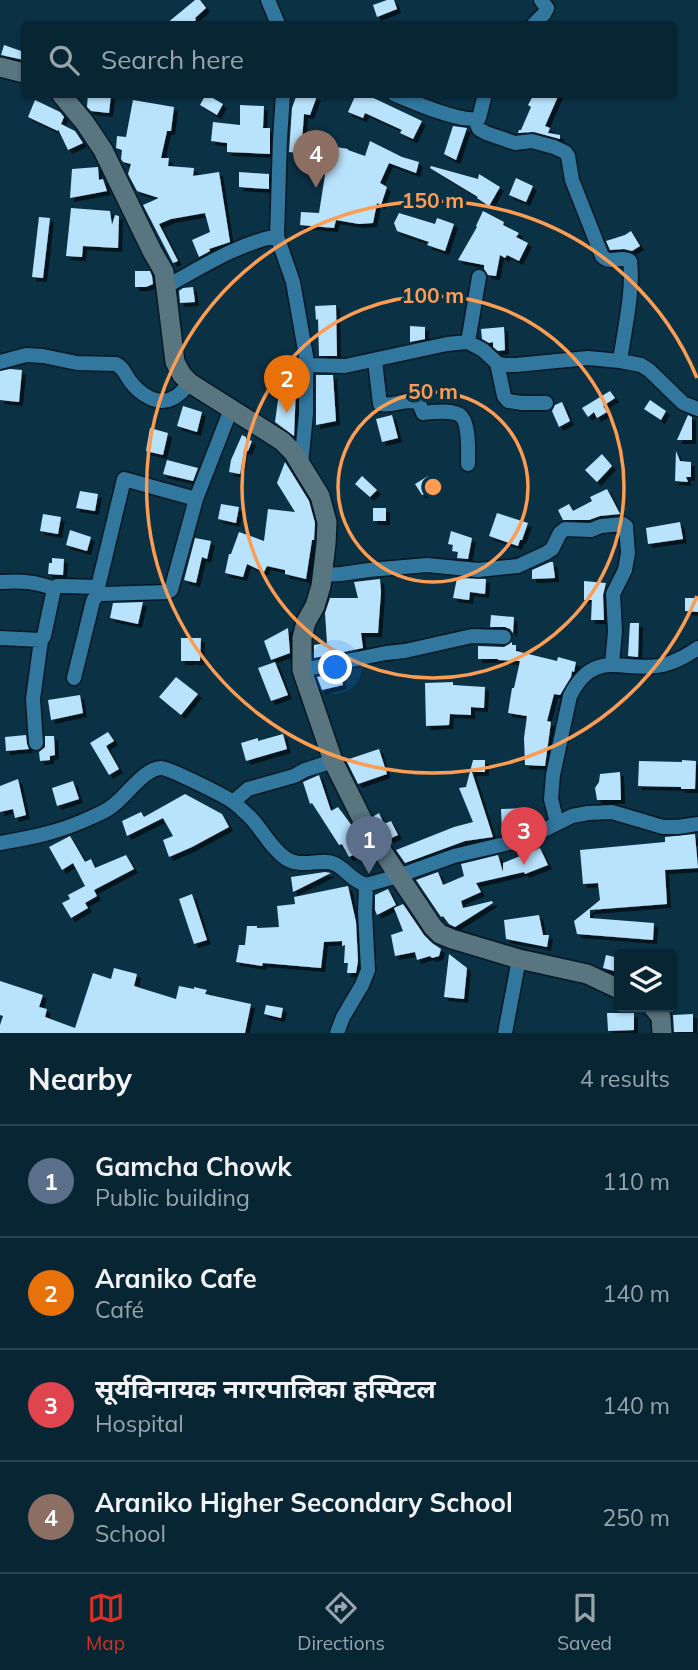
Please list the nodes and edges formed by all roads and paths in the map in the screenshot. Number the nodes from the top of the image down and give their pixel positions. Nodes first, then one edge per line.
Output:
1 (268, 0) edge
2 (541, 0) edge
3 (277, 21) edge
4 (537, 21) edge
5 (0, 67) edge
6 (21, 72) edge
7 (64, 98) edge
8 (284, 98) edge
9 (404, 98) edge
10 (484, 98) edge
11 (475, 120) junction
12 (277, 236) junction
13 (479, 277) dead end
14 (166, 286) junction
15 (468, 342) junction
16 (375, 361) junction
17 (620, 361) junction
18 (0, 362) edge
19 (497, 363) junction
20 (307, 365) junction
21 (190, 383) junction
22 (546, 404) dead end
23 (231, 409) junction
24 (698, 410) edge
25 (468, 464) dead end
26 (301, 465) junction
27 (196, 499) junction
28 (323, 575) junction
29 (1, 582) edge
30 (54, 589) junction
31 (98, 590) junction
32 (504, 637) dead end
33 (0, 638) edge
34 (41, 640) junction
35 (698, 648) edge
36 (612, 665) junction
37 (302, 670) junction
38 (74, 678) dead end
39 (36, 743) dead end
40 (333, 761) junction
41 (233, 802) junction
42 (557, 823) junction
43 (698, 824) edge
44 (0, 843) edge
45 (398, 876) junction
46 (366, 885) junction
47 (519, 959) junction
48 (614, 987) edge
49 (657, 1012) edge
50 (337, 1033) edge
51 (505, 1033) edge
52 (662, 1033) edge

1 - 3 street
2 - 4 street
5 - 6 street
7 - 14 street
8 - 12 street
9 - 11 street
10 - 11 street
11 - 17 street
12 - 14 street
12 - 20 street
13 - 15 street
14 - 21 street
15 - 16 street
15 - 19 street
16 - 20 street
16 - 25 street
17 - 19 street
17 - 24 street
18 - 21 street
19 - 22 street
20 - 26 street
21 - 23 street
23 - 26 street
23 - 27 street
26 - 28 street
27 - 31 street
27 - 31 street
28 - 36 street
28 - 37 street
29 - 30 street
30 - 31 street
30 - 34 street
31 - 38 street
32 - 37 street
33 - 34 street
34 - 39 street
35 - 36 street
36 - 42 street
37 - 40 street
40 - 41 street
40 - 45 street
41 - 44 street
41 - 46 street
42 - 43 street
42 - 45 street
45 - 46 street
45 - 47 street
46 - 50 street
47 - 48 street
47 - 51 street
49 - 52 street

